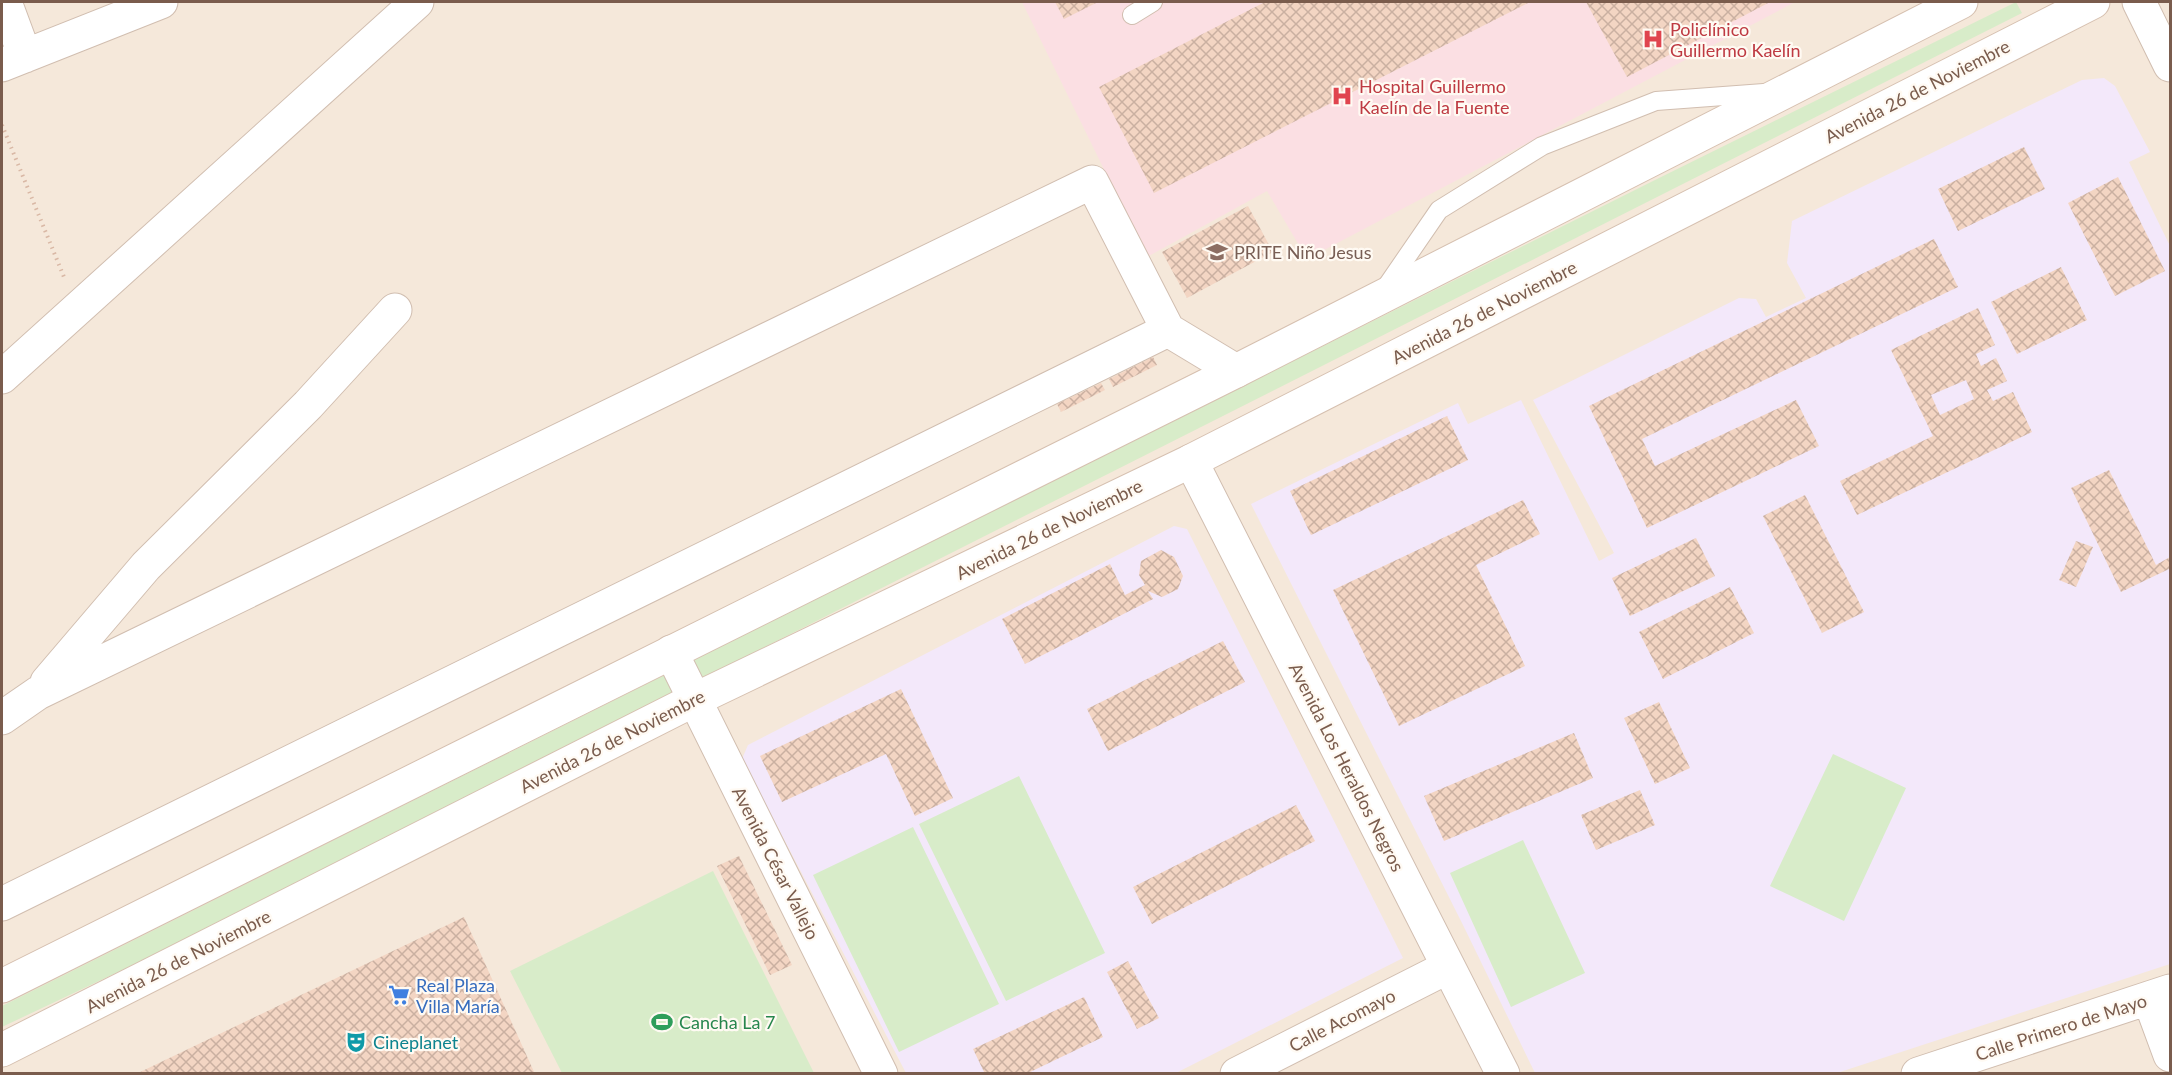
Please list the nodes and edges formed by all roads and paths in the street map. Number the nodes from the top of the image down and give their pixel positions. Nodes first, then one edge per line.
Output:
1 (5, 2) edge
2 (162, 2) edge
3 (417, 2) edge
4 (1153, 2) edge
5 (1961, 2) edge
6 (2093, 2) edge
7 (2139, 2) edge
8 (1132, 15) dead end
9 (13, 61) edge
10 (2170, 66) edge
11 (1784, 92) junction
12 (2, 125) edge
13 (1378, 299) junction
14 (77, 309) junction
15 (395, 310) dead end
16 (1168, 330) junction
17 (1236, 371) junction
18 (2, 377) edge
19 (1191, 461) junction
20 (671, 652) junction
21 (38, 693) junction
22 (694, 700) junction
23 (2, 718) edge
24 (2, 904) edge
25 (1448, 967) junction
26 (2, 986) edge
27 (2160, 995) edge
28 (2, 1050) edge
29 (2170, 1055) edge
30 (881, 1074) edge
31 (1237, 1074) edge
32 (1503, 1074) edge
33 (1918, 1074) edge

1 - 9 street
2 - 9 street
3 - 14 street
4 - 8 lane
5 - 11 street
6 - 19 street, Avenida 26 de Noviembre
7 - 10 street
11 - 13 street
11 - 13 lane
12 - 14 path
13 - 17 street
14 - 18 street
15 - 21 street
16 - 17 street
16 - 21 street
16 - 24 street
17 - 20 street
19 - 22 street, Avenida 26 de Noviembre
19 - 25 street, Avenida Los Heraldos Negros
20 - 22 street, Avenida César Vallejo
20 - 26 street
21 - 23 street
22 - 28 street, Avenida 26 de Noviembre
22 - 30 street, Avenida César Vallejo
25 - 31 street, Calle Acomayo
25 - 32 street, Avenida Los Heraldos Negros
27 - 29 street
27 - 33 street, Calle Primero de Mayo

